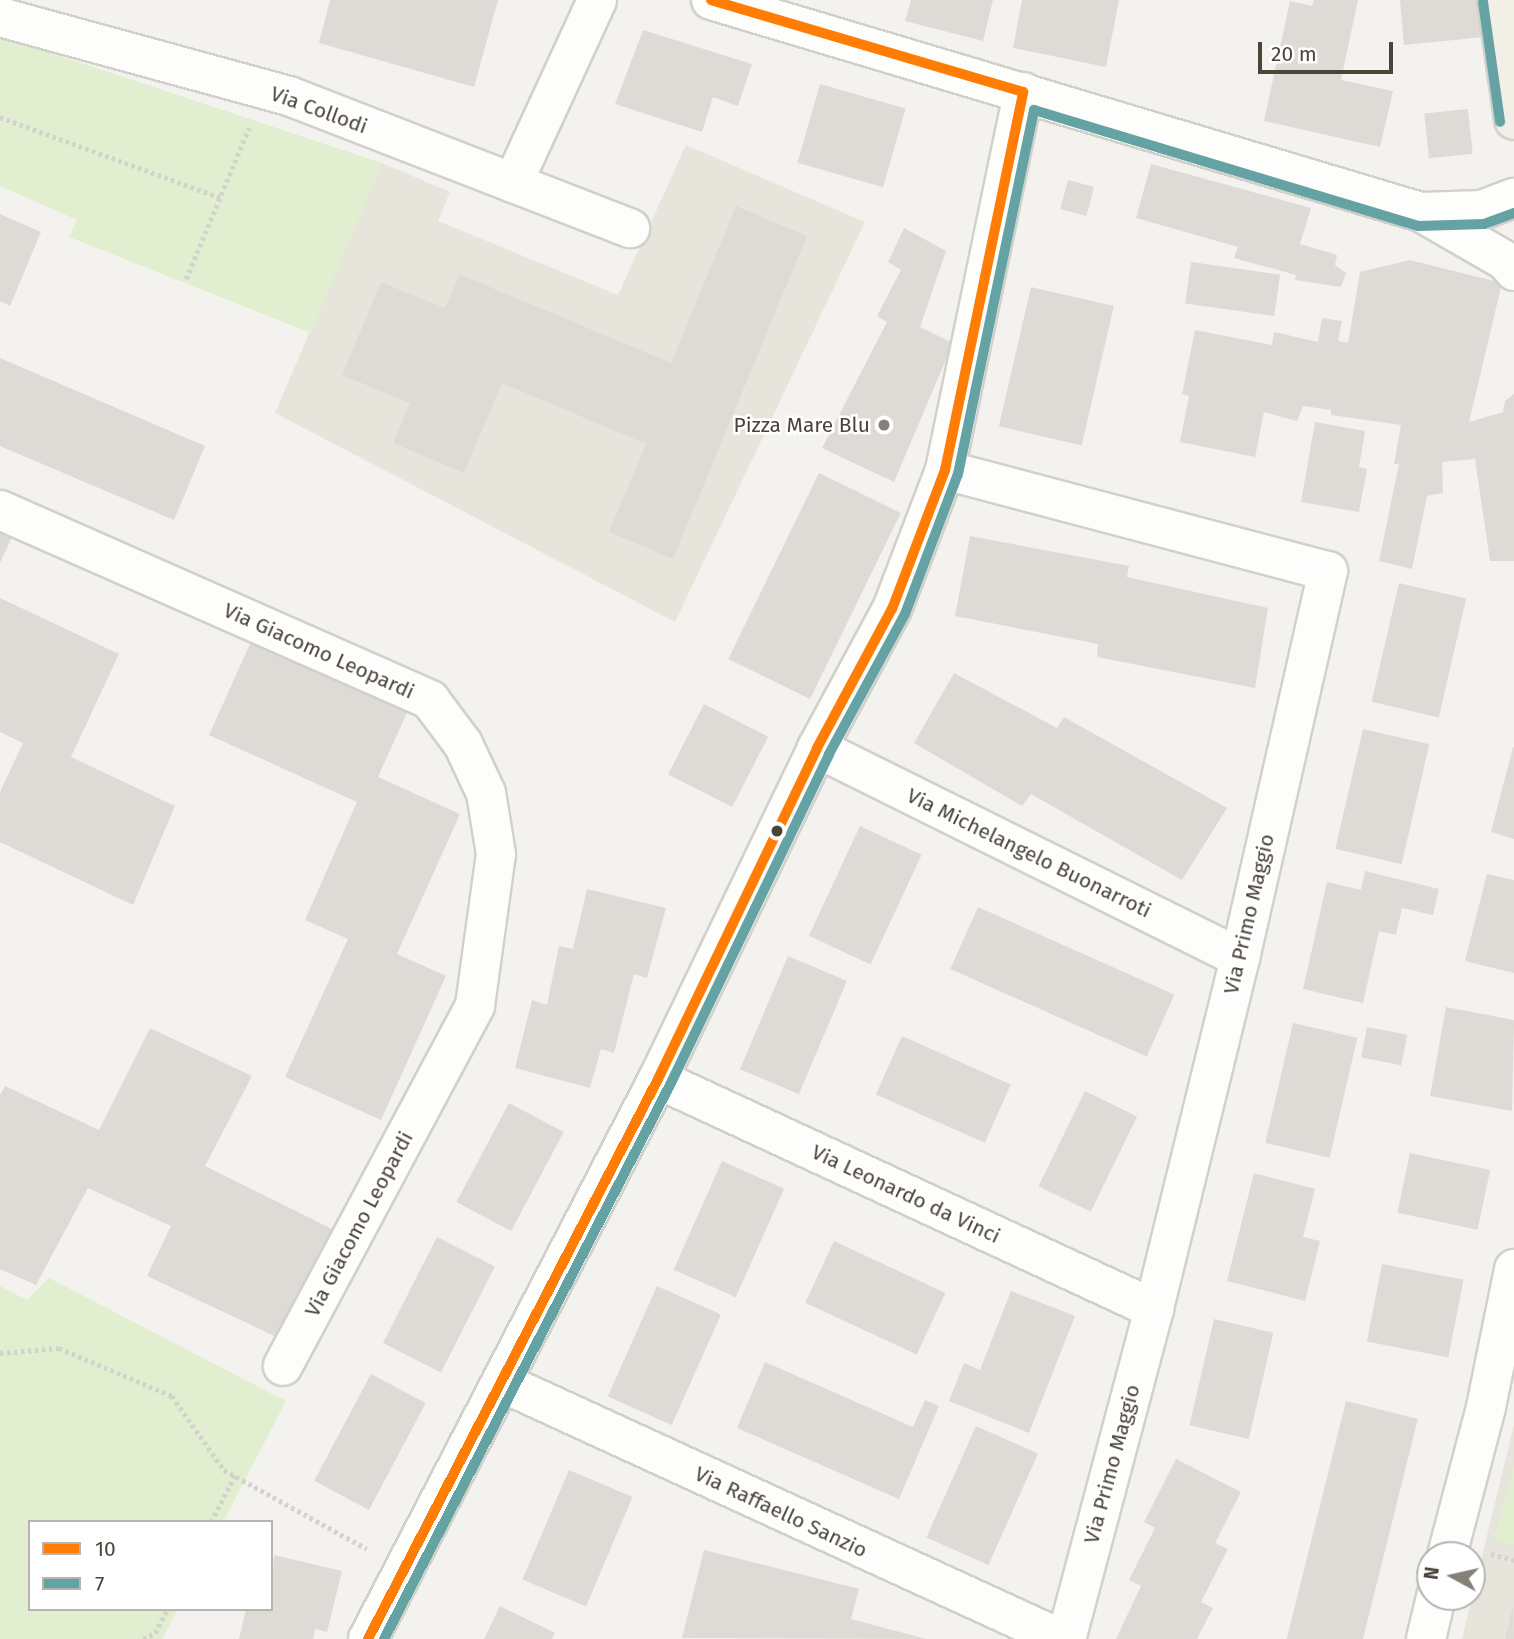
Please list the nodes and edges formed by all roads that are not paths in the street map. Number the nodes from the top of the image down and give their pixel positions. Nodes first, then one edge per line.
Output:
1 (597, 0) edge
2 (711, 0) edge
3 (1503, 7) edge
4 (0, 18) edge
5 (1023, 92) junction
6 (1514, 120) edge
7 (513, 183) junction
8 (1514, 198) edge
9 (1421, 212) junction
10 (629, 228) dead end
11 (1514, 271) edge
12 (945, 470) junction
13 (0, 510) edge
14 (817, 748) junction
15 (1240, 958) junction
16 (658, 1079) junction
17 (1514, 1269) edge
18 (1154, 1309) junction
19 (283, 1366) dead end
20 (501, 1382) junction
21 (1451, 1541) edge
22 (1433, 1611) edge
23 (369, 1639) edge
24 (1063, 1639) edge
25 (1426, 1639) edge

1 - 7 street
2 - 5 street
3 - 6 main road
4 - 7 street, Via Collodi
5 - 9 street
5 - 12 street
7 - 10 street, Via Collodi
8 - 9 street
9 - 11 street
12 - 14 street
12 - 15 street, Via Primo Maggio
13 - 19 street, Via Giacomo Leopardi
14 - 15 street, Via Michelangelo Buonarroti
14 - 16 street
15 - 18 street, Via Primo Maggio
16 - 18 street, Via Leonardo da Vinci
16 - 20 street
17 - 21 street
18 - 24 street, Via Primo Maggio
20 - 23 street
20 - 24 street, Via Raffaello Sanzio
22 - 25 street

